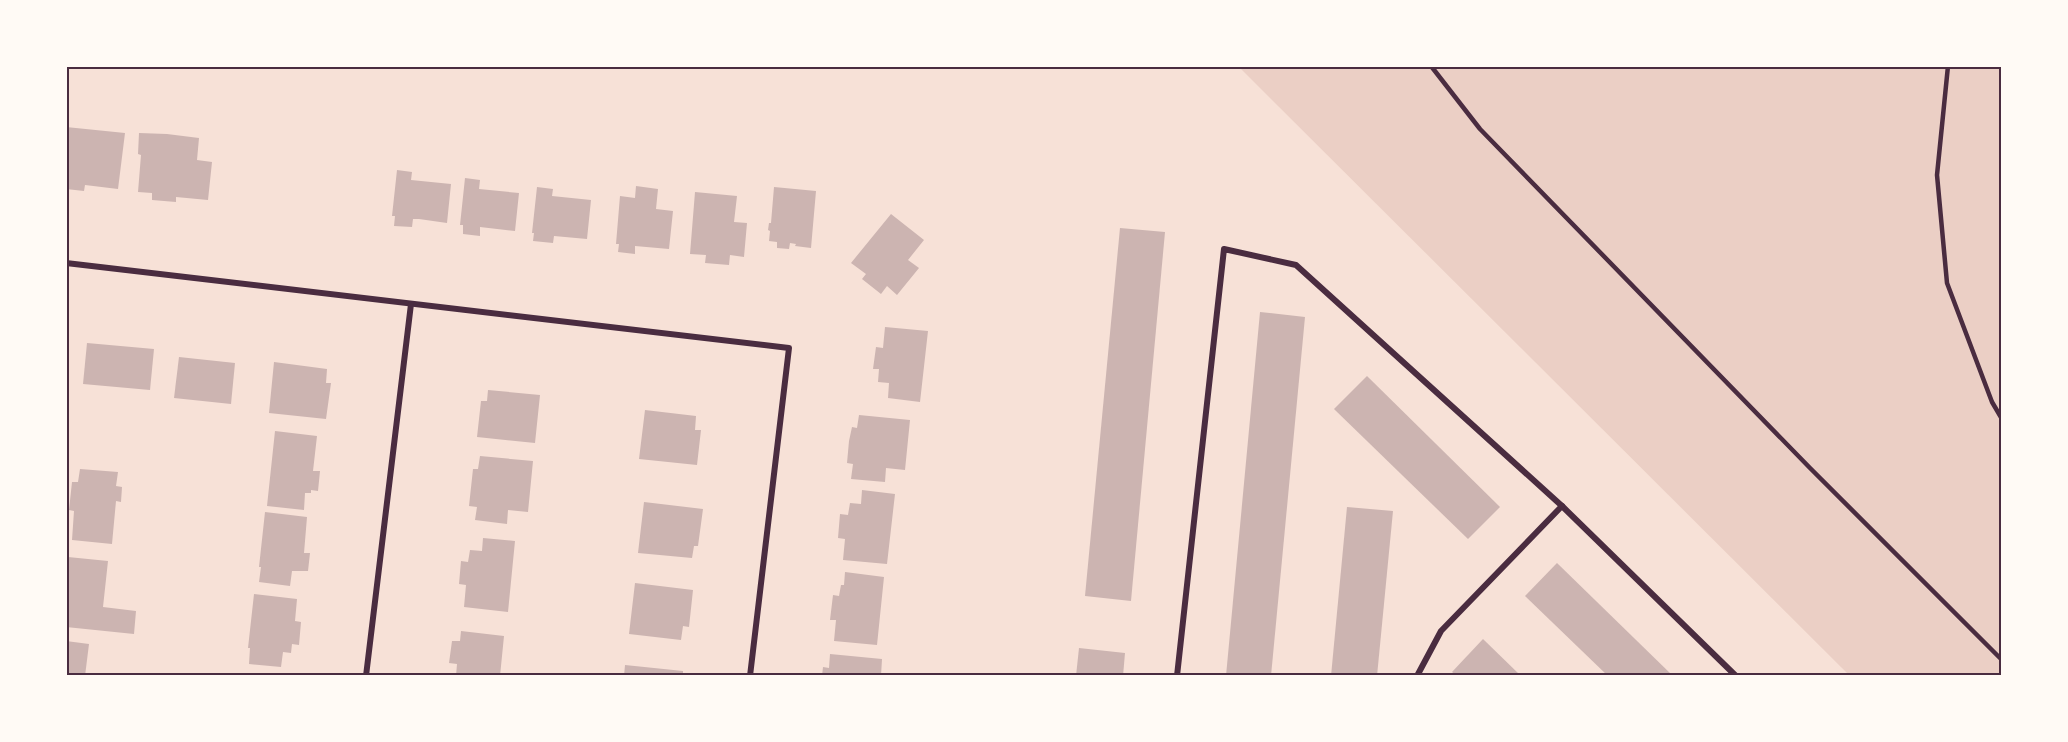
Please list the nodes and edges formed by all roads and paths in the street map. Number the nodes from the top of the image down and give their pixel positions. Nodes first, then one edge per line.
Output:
1 (1431, 66) edge
2 (1948, 66) edge
3 (66, 263) edge
4 (411, 303) junction
5 (2002, 419) edge
6 (1562, 506) junction
7 (2002, 660) edge
8 (366, 676) edge
9 (750, 676) edge
10 (1177, 676) edge
11 (1417, 676) edge
12 (1736, 676) edge

1 - 7 lane
2 - 5 lane
3 - 4 street
4 - 8 street
4 - 9 street
6 - 10 street
6 - 11 street
6 - 12 street

